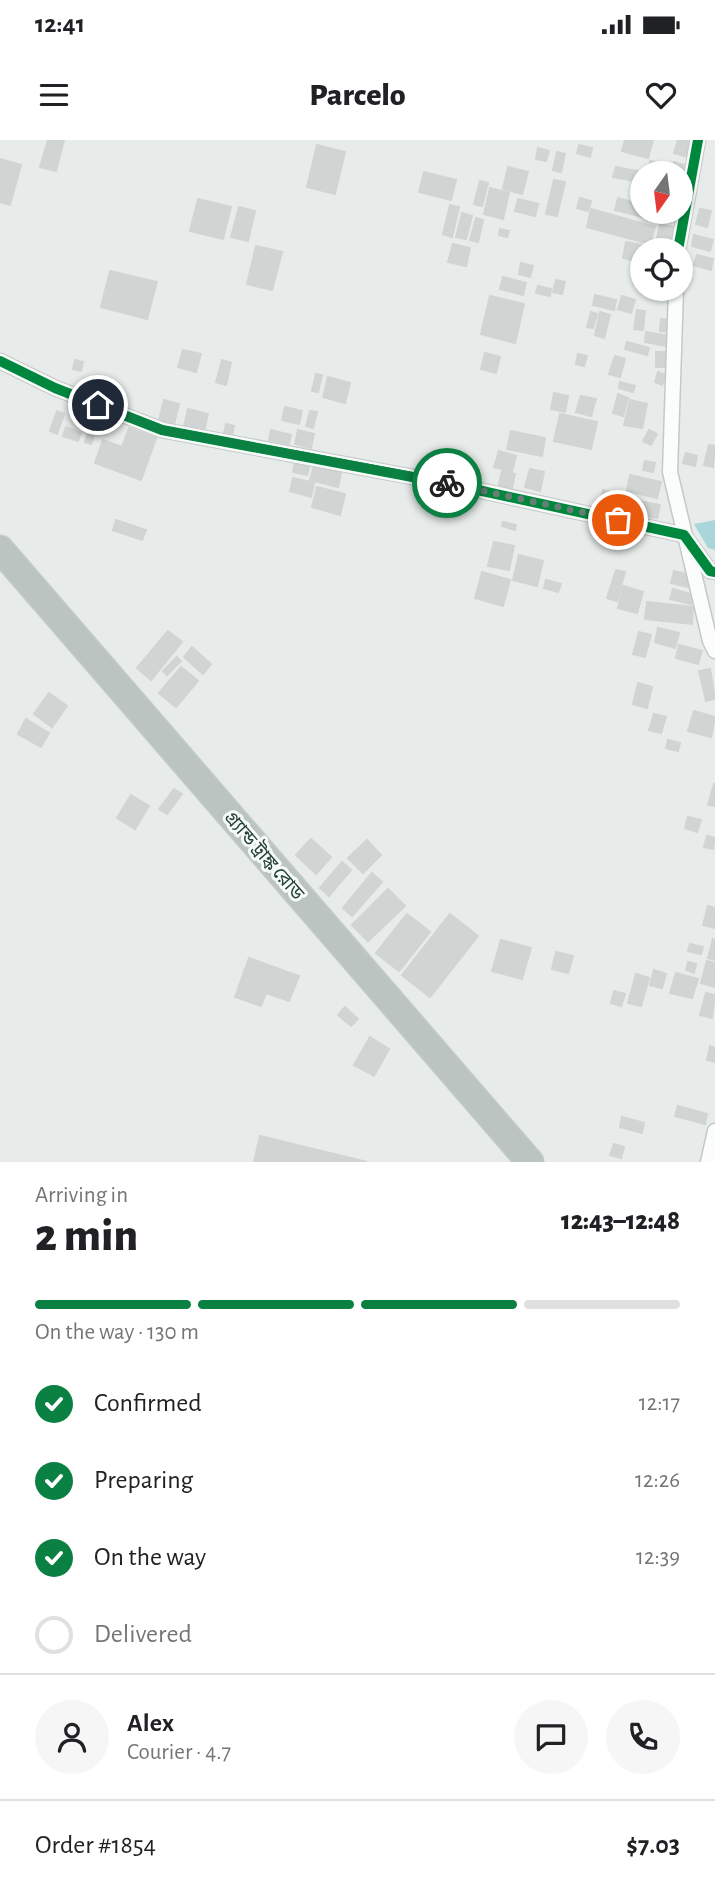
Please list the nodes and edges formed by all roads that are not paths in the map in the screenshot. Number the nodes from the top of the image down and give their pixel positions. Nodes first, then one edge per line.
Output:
1 (698, 140) edge
2 (680, 238) edge
3 (676, 301) edge
4 (0, 361) edge
5 (684, 535) junction
6 (0, 549) edge
7 (715, 572) edge
8 (715, 651) edge
9 (715, 1131) edge
10 (530, 1162) edge
11 (708, 1162) edge

1 - 2 street
3 - 5 street
4 - 5 street
5 - 7 street
5 - 8 street
6 - 10 highway, গ্র্যান্ড ট্রাঙ্ক রোড
9 - 11 street

